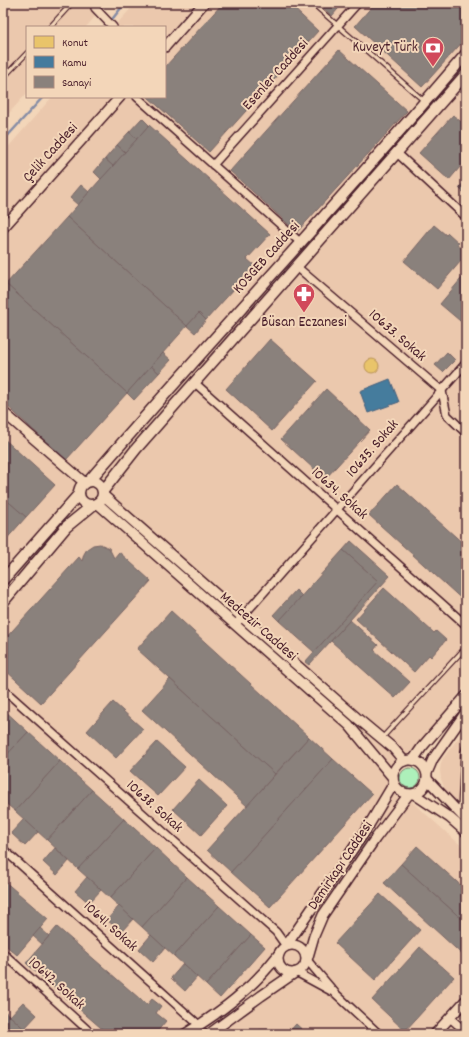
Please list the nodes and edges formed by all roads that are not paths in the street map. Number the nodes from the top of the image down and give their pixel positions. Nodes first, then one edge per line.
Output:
1 (72, 3) edge
2 (204, 3) edge
3 (312, 3) edge
4 (358, 3) edge
5 (93, 5) edge
6 (51, 26) edge
7 (113, 26) edge
8 (338, 26) junction
9 (166, 46) edge
10 (26, 54) edge
11 (466, 54) edge
12 (466, 74) edge
13 (3, 78) edge
14 (119, 98) edge
15 (138, 98) edge
16 (425, 102) junction
17 (396, 152) junction
18 (213, 165) junction
19 (466, 217) edge
20 (3, 228) edge
21 (301, 243) junction
22 (297, 267) junction
23 (466, 363) edge
24 (195, 383) junction
25 (442, 391) junction
26 (3, 412) edge
27 (466, 433) edge
28 (87, 482) junction
29 (79, 494) junction
30 (99, 498) junction
31 (337, 510) junction
32 (3, 580) edge
33 (3, 602) edge
34 (243, 617) junction
35 (235, 625) junction
36 (466, 625) edge
37 (466, 647) edge
38 (3, 689) edge
39 (466, 696) edge
40 (466, 712) edge
41 (381, 738) junction
42 (466, 743) edge
43 (409, 760) junction
44 (427, 776) junction
45 (393, 781) junction
46 (464, 782) edge
47 (411, 794) junction
48 (463, 817) edge
49 (466, 832) edge
50 (3, 849) edge
51 (286, 946) junction
52 (3, 953) edge
53 (279, 954) junction
54 (307, 960) junction
55 (296, 972) junction
56 (336, 994) junction
57 (466, 1000) edge
58 (450, 1018) junction
59 (199, 1025) junction
60 (466, 1032) edge
61 (92, 1034) edge
62 (185, 1034) edge
63 (209, 1034) edge
64 (379, 1034) edge
65 (435, 1034) edge

1 - 6 lane
2 - 9 street
3 - 8 lane
4 - 8 street, Esenler Caddesi
5 - 7 street
8 - 16 lane
8 - 18 street, Esenler Caddesi
10 - 13 lane
11 - 16 main road, KOSGEB Caddesi
12 - 17 main road, KOSGEB Caddesi
14 - 20 street, Çelik Caddesi
15 - 18 street
16 - 21 main road, KOSGEB Caddesi
17 - 19 street
17 - 22 main road, KOSGEB Caddesi
18 - 21 street
21 - 28 main road, KOSGEB Caddesi
22 - 24 main road, KOSGEB Caddesi
22 - 25 street, 10633. Sokak
23 - 25 street, 10635. Sokak
24 - 30 main road, KOSGEB Caddesi
24 - 31 street, 10634. Sokak
25 - 27 street
25 - 31 street, 10635. Sokak
26 - 28 street
28 - 29 main road
28 - 30 main road
29 - 30 main road
29 - 32 main road
30 - 33 main road, KOSGEB Caddesi
30 - 34 street, Medcezir Caddesi
30 - 35 street, Medcezir Caddesi
31 - 34 street, 10635. Sokak
31 - 36 street, 10634. Sokak
34 - 35 street, 10635. Sokak
34 - 41 street, Medcezir Caddesi
35 - 45 street, Medcezir Caddesi
37 - 41 lane
38 - 51 street, 10638. Sokak
39 - 43 street
40 - 44 street
41 - 43 street, Medcezir Caddesi
42 - 46 lane
43 - 44 street
43 - 45 street
44 - 47 street
44 - 48 street
45 - 47 street
45 - 51 street, Demirkapı Caddesi
46 - 48 lane
47 - 49 street
47 - 54 street, Demirkapı Caddesi
50 - 59 street, 10641. Sokak
51 - 53 street
51 - 54 street
52 - 61 street, 10642. Sokak
53 - 55 street
53 - 59 street
54 - 55 street
54 - 56 street
55 - 56 street
55 - 63 street
56 - 64 street
57 - 58 street
58 - 60 street
58 - 65 street
59 - 62 street

